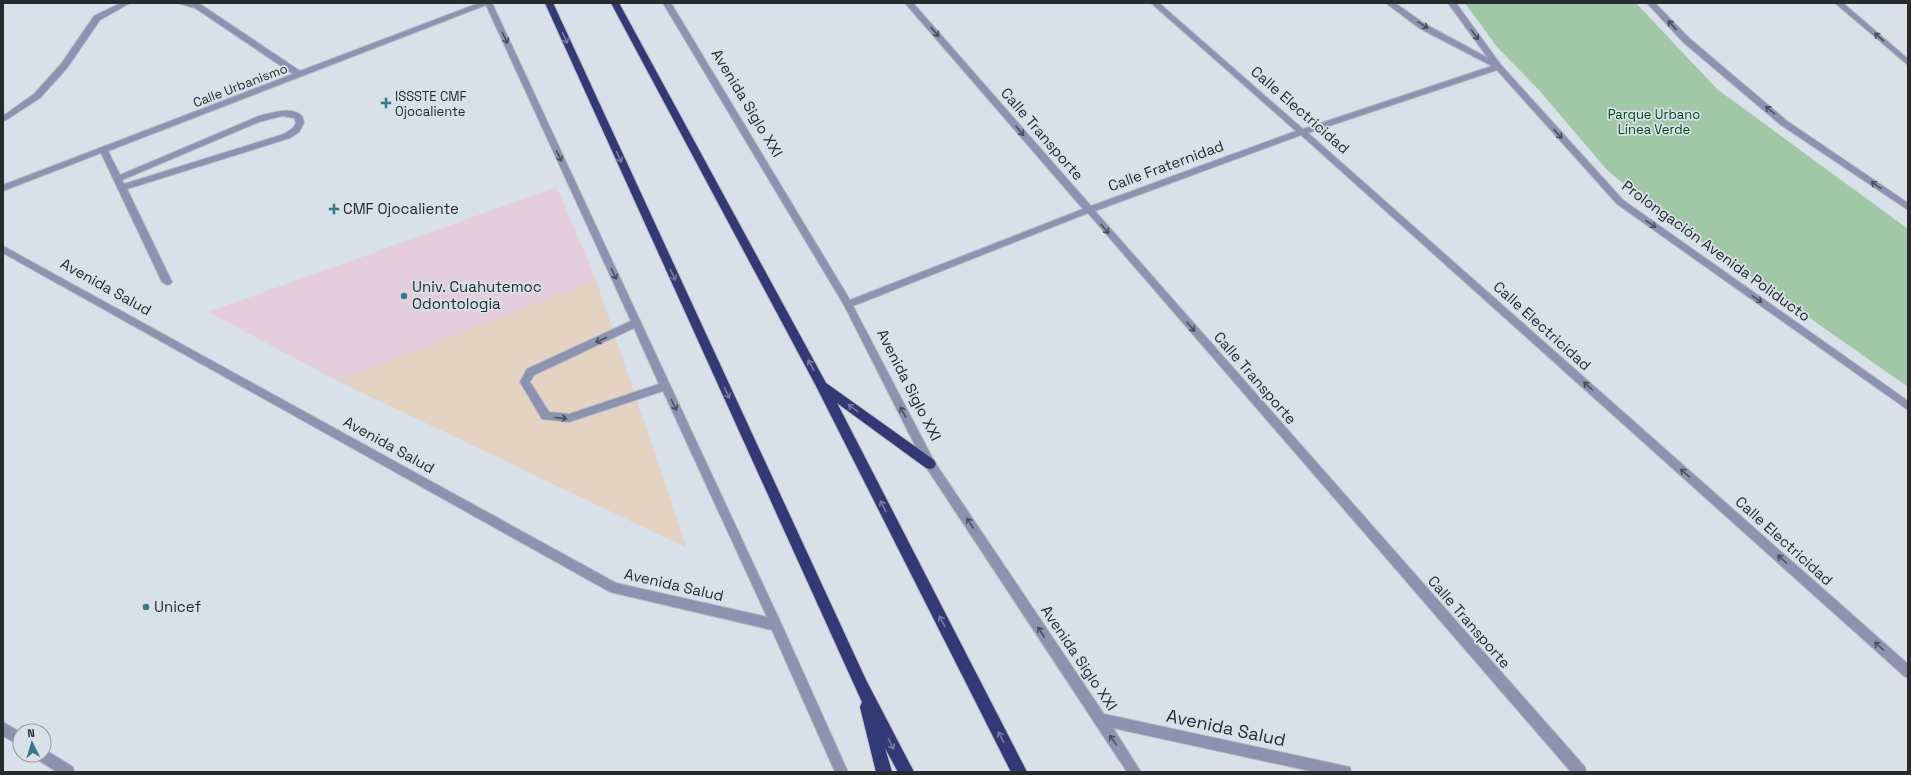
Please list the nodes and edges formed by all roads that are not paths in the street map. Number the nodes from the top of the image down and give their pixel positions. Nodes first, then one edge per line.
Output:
1 (126, 3) edge
2 (181, 3) edge
3 (485, 3) edge
4 (488, 3) edge
5 (549, 3) edge
6 (615, 3) edge
7 (667, 3) edge
8 (909, 3) edge
9 (1155, 3) edge
10 (1390, 3) edge
11 (1452, 3) edge
12 (1651, 3) edge
13 (1839, 3) edge
14 (1908, 63) edge
15 (1498, 67) junction
16 (300, 74) junction
17 (3, 120) edge
18 (1302, 132) junction
19 (104, 151) junction
20 (118, 179) junction
21 (3, 188) edge
22 (122, 188) junction
23 (1908, 207) edge
24 (1088, 210) junction
25 (3, 249) edge
26 (167, 282) dead end
27 (848, 304) junction
28 (636, 323) junction
29 (665, 386) junction
30 (822, 386) junction
31 (1908, 406) edge
32 (930, 464) junction
33 (776, 625) junction
34 (1908, 672) edge
35 (861, 685) junction
36 (1099, 718) junction
37 (3, 728) edge
38 (12, 734) edge
39 (52, 761) edge
40 (68, 772) edge
41 (842, 772) edge
42 (884, 772) edge
43 (906, 772) edge
44 (1019, 772) edge
45 (1136, 772) edge
46 (1345, 772) edge
47 (1580, 772) edge

1 - 17 street
2 - 16 street
3 - 16 street, Calle Urbanismo
4 -> 28 street
5 -> 35 highway
30 -> 6 highway
7 - 27 street, Avenida Siglo XXI
8 -> 24 street, Calle Transporte
9 - 18 street, Calle Electricidad
10 -> 15 street
11 -> 15 street, Prolongación Avenida Poliducto
23 -> 12 street
14 -> 13 street
15 - 18 street, Calle Fraternidad
15 -> 31 street, Prolongación Avenida Poliducto
16 - 19 street, Calle Urbanismo
18 - 24 street, Calle Fraternidad
34 -> 18 street, Calle Electricidad
19 - 20 street
19 - 21 street, Calle Urbanismo
20 - 22 street
20 - 22 street
22 - 26 street
24 - 27 street, Calle Fraternidad
24 -> 47 street, Calle Transporte
25 - 33 street, Avenida Salud
32 -> 27 street, Avenida Siglo XXI
28 - 29 street
28 -> 29 street
29 -> 33 street
32 -> 30 highway
44 -> 30 highway
36 -> 32 street, Avenida Siglo XXI
33 - 41 street
35 - 42 highway
35 -> 43 highway
45 -> 36 street, Avenida Siglo XXI
36 - 46 street, Avenida Salud
37 - 38 street
39 - 40 street

